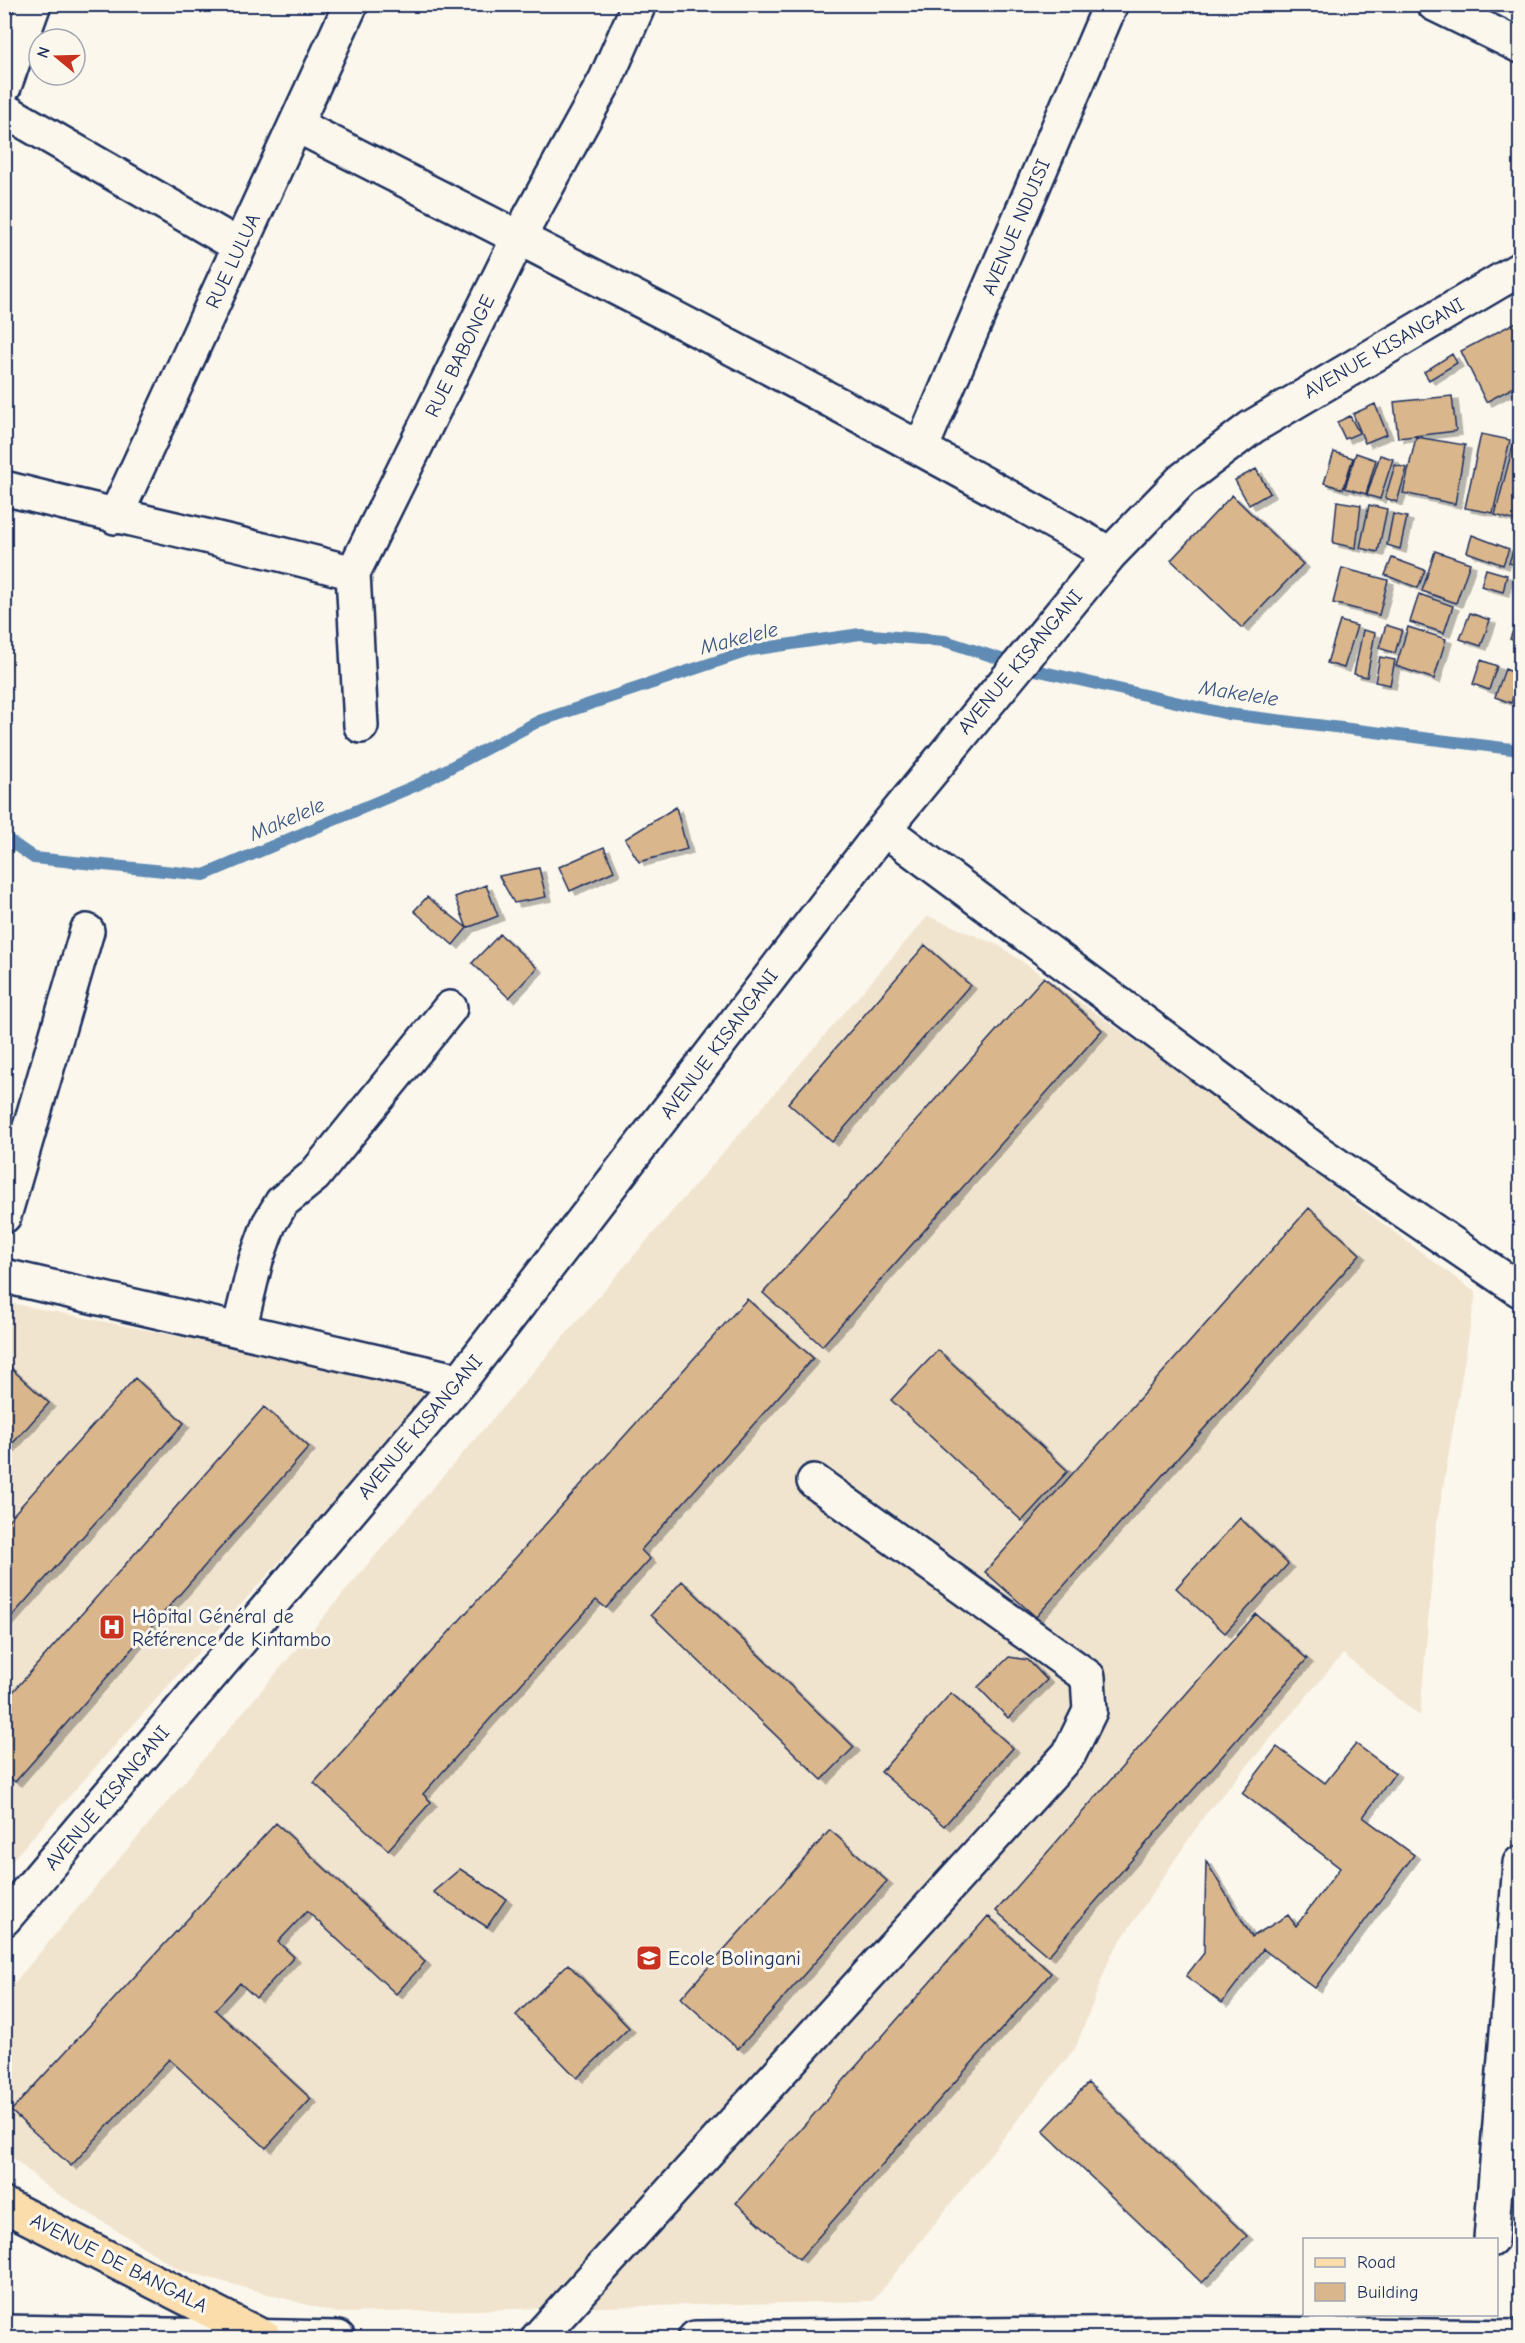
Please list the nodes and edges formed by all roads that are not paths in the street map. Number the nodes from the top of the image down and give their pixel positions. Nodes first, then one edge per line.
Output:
1 (34, 4) edge
2 (351, 4) edge
3 (639, 4) edge
4 (1111, 4) edge
5 (1434, 4) edge
6 (1521, 46) edge
7 (4, 87) edge
8 (4, 110) edge
9 (296, 125) junction
10 (519, 237) junction
11 (239, 246) junction
12 (1521, 269) edge
13 (921, 449) junction
14 (4, 488) edge
15 (115, 517) junction
16 (1110, 554) junction
17 (353, 573) junction
18 (361, 726) dead end
19 (884, 830) junction
20 (87, 931) dead end
21 (450, 1008) dead end
22 (4, 1216) edge
23 (4, 1276) edge
24 (1521, 1290) edge
25 (239, 1330) junction
26 (460, 1381) junction
27 (813, 1481) dead end
28 (1521, 1863) edge
29 (4, 1919) edge
30 (4, 2205) edge
31 (1491, 2238) edge
32 (1484, 2330) edge
33 (4, 2332) edge
34 (1521, 2337) edge
35 (264, 2338) edge
36 (338, 2338) edge
37 (538, 2338) edge
38 (695, 2338) edge

1 - 7 street
2 - 9 street, RUE LULUA
3 - 10 street, RUE BABONGE
4 - 13 street, AVENUE NDUISI
5 - 6 street
8 - 11 street
9 - 10 street
9 - 11 street, RUE LULUA
10 - 13 street
10 - 17 street, RUE BABONGE
11 - 15 street, RUE LULUA
12 - 16 street, AVENUE KISANGANI
13 - 16 street
14 - 15 street
15 - 17 street
16 - 19 street, AVENUE KISANGANI
17 - 18 street, RUE BABONGE
19 - 24 street
19 - 26 street, AVENUE KISANGANI
20 - 22 street
21 - 25 street
23 - 25 street
25 - 26 street
26 - 29 street, AVENUE KISANGANI
27 - 37 street
28 - 31 street
30 - 35 main road, AVENUE DE BANGALA
32 - 34 street
32 - 38 street
33 - 35 street
35 - 36 street

